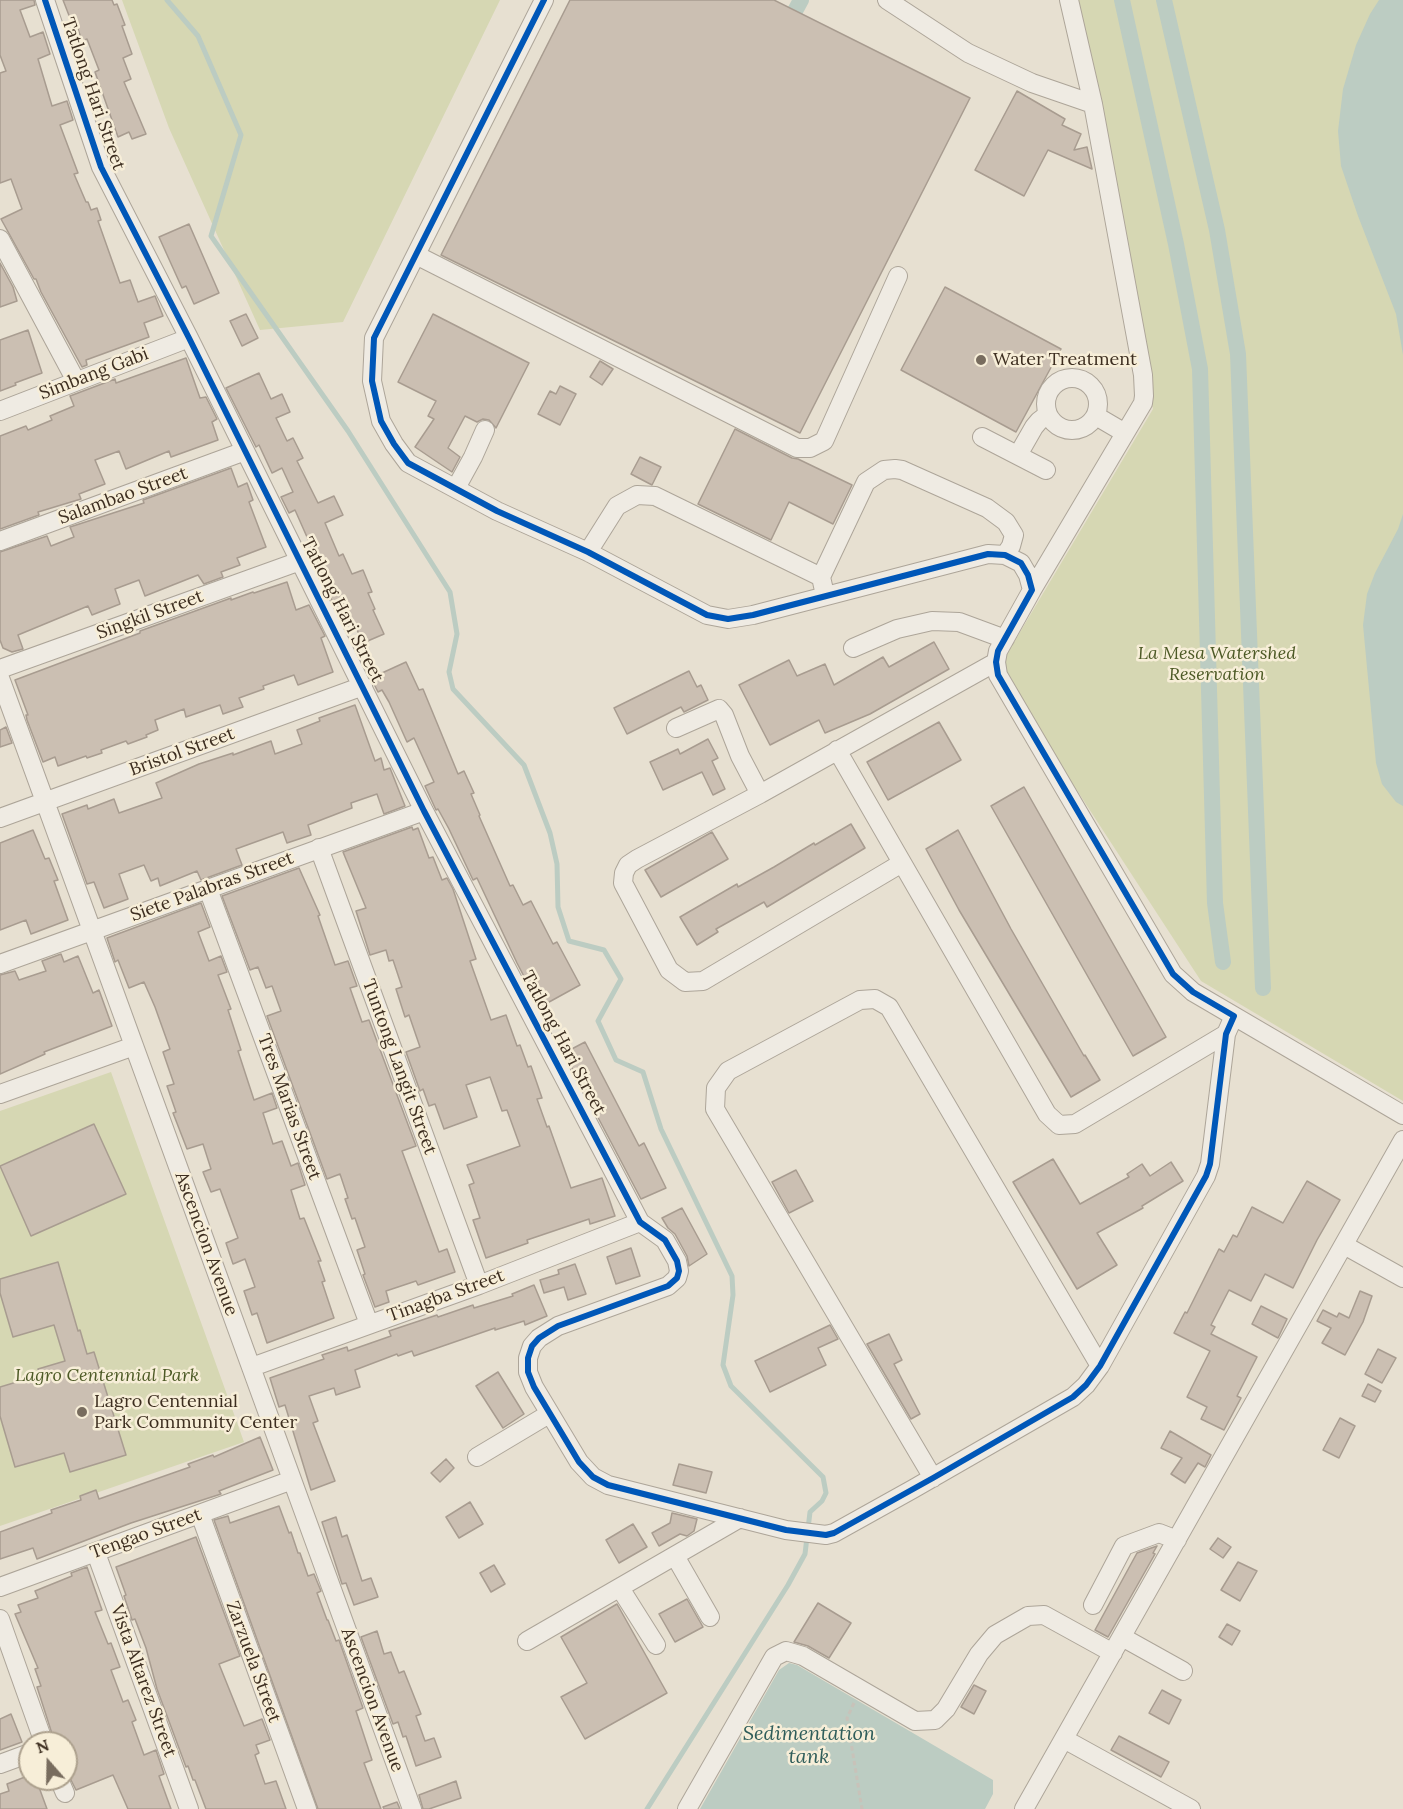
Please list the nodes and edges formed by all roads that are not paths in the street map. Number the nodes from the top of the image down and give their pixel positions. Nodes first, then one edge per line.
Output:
1 (45, 0) edge
2 (544, 0) edge
3 (887, 0) edge
4 (1069, 0) edge
5 (1093, 104) junction
6 (0, 239) edge
7 (416, 255) junction
8 (898, 276) dead end
9 (189, 338) junction
10 (76, 381) junction
11 (0, 411) edge
12 (1047, 415) junction
13 (1095, 416) junction
14 (485, 430) dead end
15 (1125, 433) junction
16 (982, 437) dead end
17 (245, 451) junction
18 (1018, 456) junction
19 (1046, 470) dead end
20 (456, 488) junction
21 (0, 541) edge
22 (588, 552) junction
23 (1005, 555) junction
24 (300, 561) junction
25 (823, 586) junction
26 (1032, 590) junction
27 (1005, 639) junction
28 (853, 648) dead end
29 (996, 662) junction
30 (0, 669) edge
31 (0, 678) edge
32 (363, 686) junction
33 (676, 728) dead end
34 (837, 750) junction
35 (760, 794) junction
36 (45, 802) junction
37 (424, 811) junction
38 (0, 818) edge
39 (319, 849) junction
40 (902, 863) junction
41 (208, 889) junction
42 (92, 931) junction
43 (0, 964) edge
44 (1234, 1016) junction
45 (1226, 1034) junction
46 (135, 1047) junction
47 (0, 1094) edge
48 (1403, 1115) edge
49 (1403, 1140) edge
50 (640, 1222) junction
51 (1344, 1245) junction
52 (1403, 1278) edge
53 (479, 1286) junction
54 (369, 1324) junction
55 (1100, 1366) junction
56 (252, 1367) junction
57 (549, 1414) junction
58 (477, 1458) dead end
59 (933, 1478) junction
60 (292, 1479) junction
61 (200, 1514) junction
62 (740, 1518) junction
63 (1177, 1540) junction
64 (96, 1553) junction
65 (675, 1556) junction
66 (0, 1587) edge
67 (620, 1588) junction
68 (1093, 1605) dead end
69 (710, 1617) dead end
70 (0, 1619) edge
71 (527, 1641) dead end
72 (656, 1645) dead end
73 (1118, 1645) junction
74 (1183, 1671) dead end
75 (40, 1731) edge
76 (1064, 1739) junction
77 (18, 1757) edge
78 (0, 1764) edge
79 (189, 1809) edge
80 (307, 1809) edge
81 (412, 1809) edge
82 (687, 1809) edge
83 (1024, 1809) edge
84 (1191, 1809) edge

1 - 9 street, Tatlong Hari Street
2 - 7 street
3 - 5 street
4 - 5 street
5 - 15 street
6 - 10 street
7 - 8 street
7 - 20 street
9 - 10 street, Simbang Gabi
9 - 17 street, Tatlong Hari Street
10 - 11 street, Simbang Gabi
12 - 13 street
12 - 13 street
12 - 18 street
13 - 15 street
14 - 20 street
15 - 26 street
16 - 18 street
17 - 21 street, Salambao Street
17 - 24 street, Tatlong Hari Street
18 - 19 street
20 - 22 street
22 - 25 street
22 - 25 street
23 - 25 street
23 - 25 street
23 - 26 street
24 - 30 street, Singkil Street
24 - 32 street, Tatlong Hari Street
26 - 27 street
27 - 28 street
27 - 29 street
29 - 34 street
29 - 44 street
31 - 36 street, Ascencion Avenue
32 - 36 street, Bristol Street
32 - 37 street, Tatlong Hari Street
33 - 35 street
34 - 35 street
34 - 40 street
35 - 40 street
36 - 38 street, Bristol Street
36 - 42 street, Ascencion Avenue
37 - 39 street, Siete Palabras Street
37 - 50 street, Tatlong Hari Street
39 - 41 street, Siete Palabras Street
39 - 53 street, Tuntong Langit Street
40 - 45 street
41 - 42 street, Siete Palabras Street
41 - 54 street, Tres Marias Street
42 - 43 street, Siete Palabras Street
42 - 46 street, Ascencion Avenue
44 - 45 street
44 - 48 street
45 - 55 street
46 - 47 street
46 - 56 street, Ascencion Avenue
49 - 51 street
50 - 53 street, Tinagba Street
50 - 57 street
51 - 52 street
51 - 63 street
53 - 54 street, Tinagba Street
54 - 56 street, Tinagba Street
55 - 59 street
55 - 59 street
56 - 60 street, Ascencion Avenue
57 - 58 street
57 - 62 street
59 - 62 street
60 - 61 street, Tengao Street
60 - 81 street, Ascencion Avenue
61 - 64 street, Tengao Street
61 - 80 street, Zarzuela Street
62 - 65 street
63 - 68 street
63 - 73 street
64 - 66 street, Tengao Street
64 - 79 street, Vista Altarez Street
65 - 67 street
65 - 69 street
67 - 71 street
67 - 72 street
70 - 75 street
73 - 74 street
73 - 76 street
73 - 82 street
76 - 83 street
76 - 84 street
77 - 78 street

